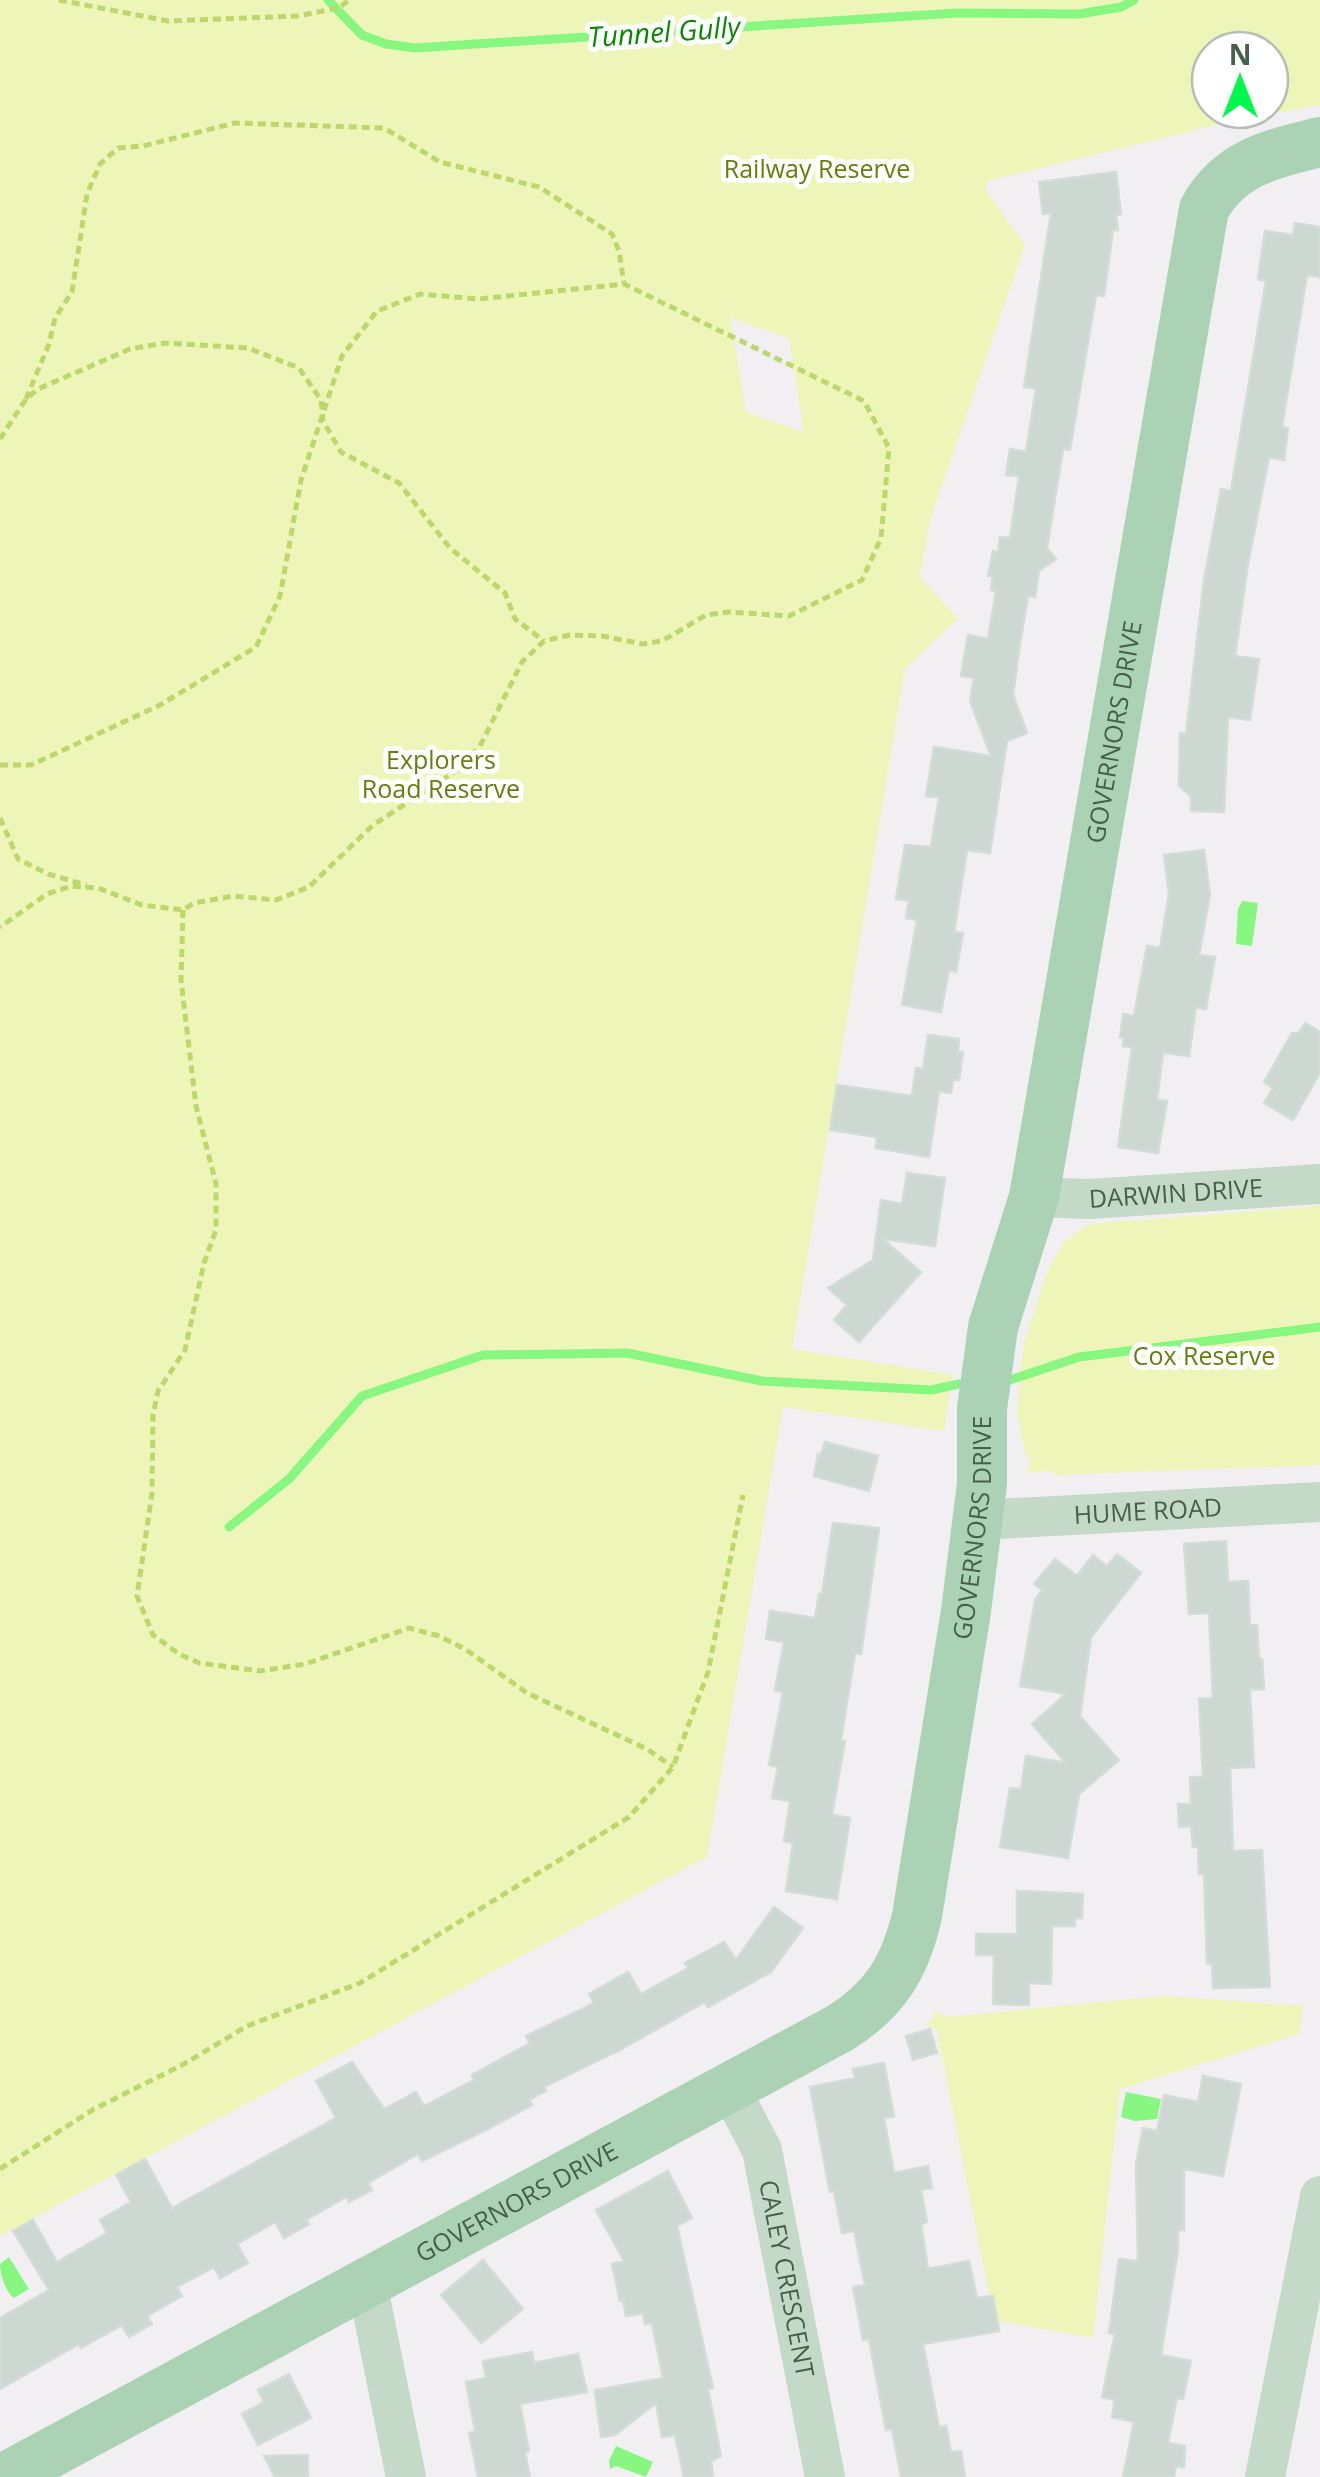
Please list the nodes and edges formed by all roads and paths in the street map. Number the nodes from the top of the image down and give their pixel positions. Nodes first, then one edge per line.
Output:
1 (59, 0) edge
2 (350, 0) edge
3 (1320, 142) edge
4 (624, 284) junction
5 (26, 399) junction
6 (322, 421) junction
7 (0, 439) edge
8 (544, 642) junction
9 (0, 765) edge
10 (0, 818) edge
11 (98, 888) junction
12 (183, 910) junction
13 (0, 928) edge
14 (1320, 1184) edge
15 (1034, 1196) junction
16 (744, 1495) dead end
17 (1320, 1502) edge
18 (978, 1520) junction
19 (673, 1767) junction
20 (729, 2087) junction
21 (0, 2169) edge
22 (1320, 2196) edge
23 (367, 2283) junction
24 (6, 2477) edge
25 (406, 2477) edge
26 (825, 2477) edge
27 (1265, 2477) edge

1 - 2 path
3 - 15 main road, GOVERNORS DRIVE
4 - 5 path
4 - 6 path
4 - 8 path
5 - 6 path
5 - 7 path
6 - 8 path
6 - 9 path
8 - 12 path
10 - 11 path
11 - 12 path
11 - 13 path
12 - 19 path
14 - 15 street, DARWIN DRIVE
15 - 18 main road, GOVERNORS DRIVE
16 - 19 path
17 - 18 street, HUME ROAD
18 - 20 main road, GOVERNORS DRIVE
19 - 21 path
20 - 23 main road, GOVERNORS DRIVE
20 - 26 street, CALEY CRESCENT
22 - 27 street
23 - 24 main road, GOVERNORS DRIVE
23 - 25 street

